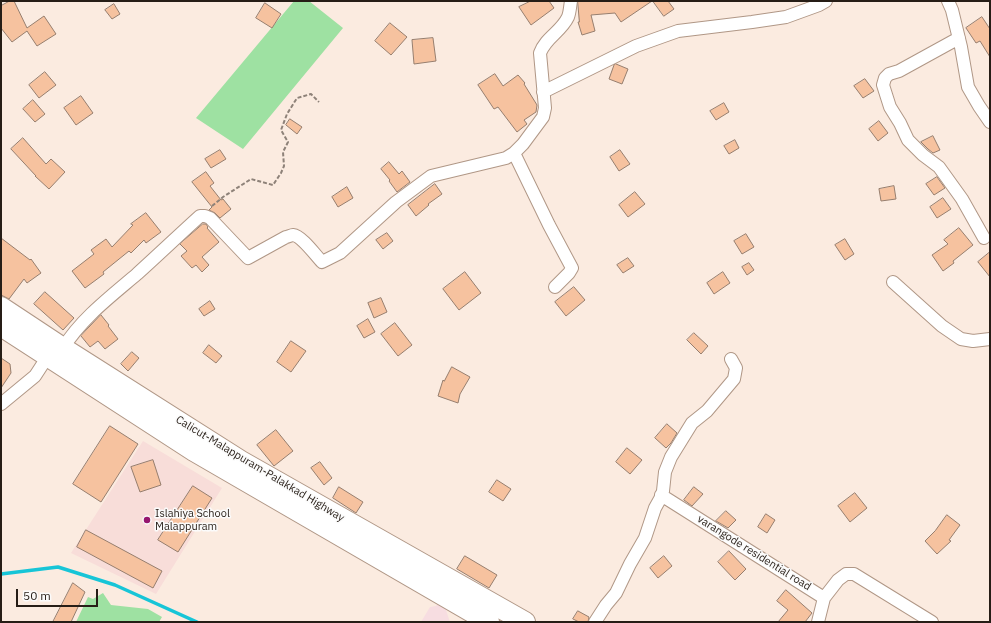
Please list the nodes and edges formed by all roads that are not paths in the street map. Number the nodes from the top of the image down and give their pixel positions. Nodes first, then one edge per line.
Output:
1 (571, 1) edge
2 (826, 1) edge
3 (948, 1) edge
4 (959, 38) junction
5 (543, 92) junction
6 (990, 122) edge
7 (514, 153) junction
8 (984, 238) dead end
9 (893, 282) dead end
10 (555, 287) dead end
11 (1, 307) edge
12 (1, 326) edge
13 (990, 339) edge
14 (55, 352) junction
15 (731, 359) dead end
16 (1, 404) edge
17 (662, 495) junction
18 (824, 598) junction
19 (489, 622) edge
20 (526, 622) edge
21 (595, 622) edge
22 (818, 622) edge
23 (932, 622) edge

1 - 5 street
2 - 5 street
3 - 4 street
4 - 6 street
4 - 8 street
5 - 7 street
7 - 10 street
7 - 14 street
9 - 13 street
11 - 14 highway, Calicut-Malappuram-Palakkad Highway
12 - 14 highway, Calicut-Malappuram-Palakkad Highway
14 - 16 street
14 - 19 highway, Calicut-Malappuram-Palakkad Highway
14 - 20 highway, Calicut-Malappuram-Palakkad Highway
15 - 17 street
17 - 18 street, varangode residential road
17 - 21 street
18 - 22 street
18 - 23 street

